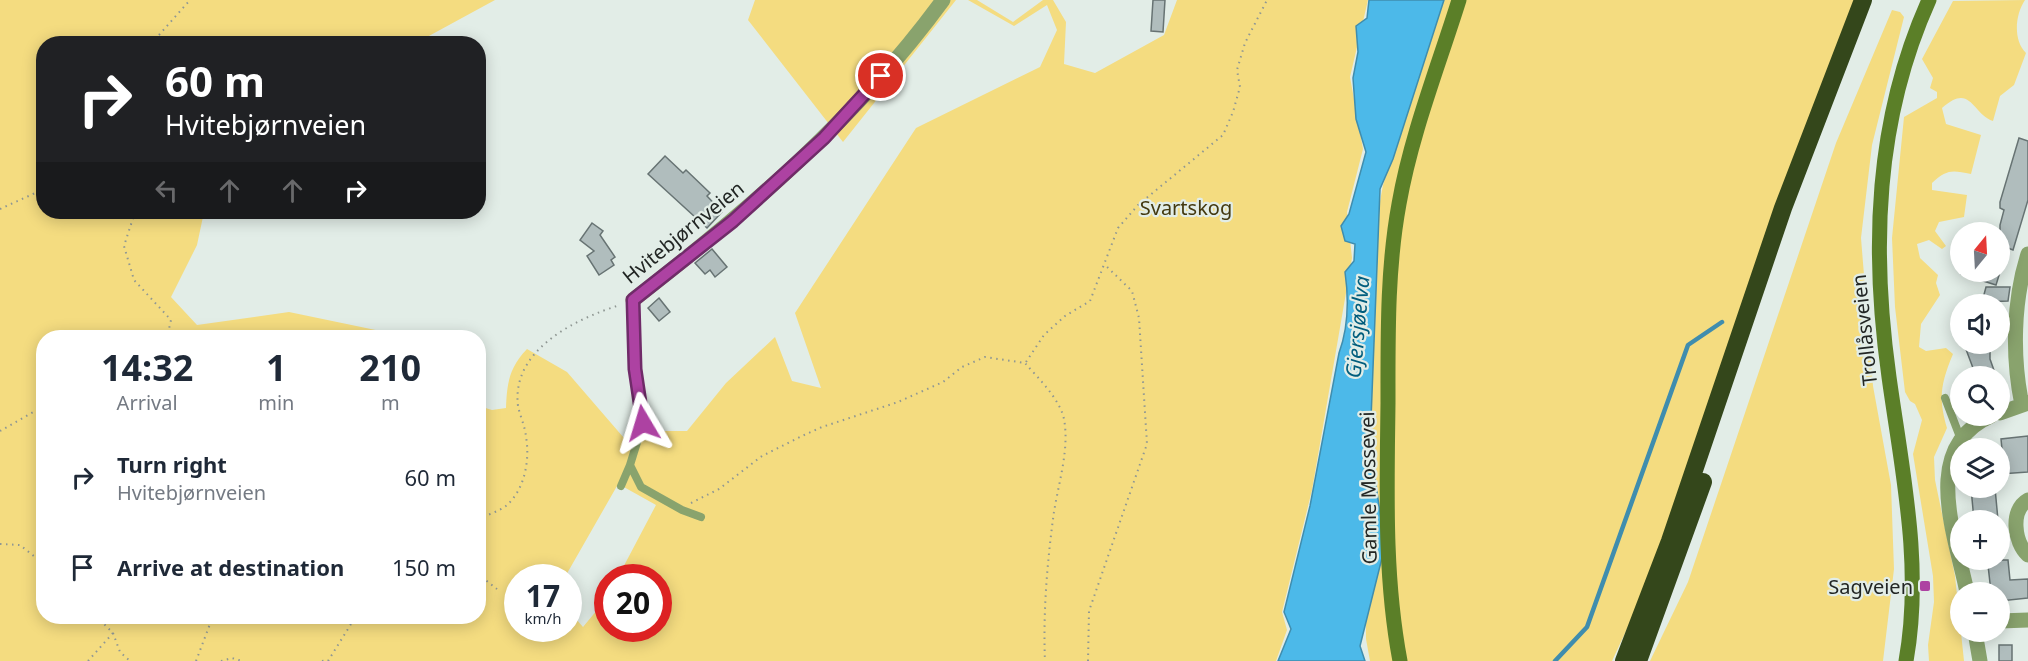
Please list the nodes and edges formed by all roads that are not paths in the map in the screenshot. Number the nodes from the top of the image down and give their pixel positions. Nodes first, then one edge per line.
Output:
1 (943, 0) edge
2 (1459, 0) edge
3 (1863, 0) edge
4 (1875, 0) edge
5 (1929, 0) edge
6 (2028, 254) edge
7 (633, 300) joint
8 (2023, 340) edge
9 (1945, 398) dead end
10 (2025, 404) edge
11 (2010, 409) edge
12 (1972, 426) edge
13 (1960, 437) junction
14 (630, 465) junction
15 (621, 486) dead end
16 (2028, 500) edge
17 (700, 517) dead end
18 (2028, 555) edge
19 (1965, 582) edge
20 (2028, 620) edge
21 (2010, 621) edge
22 (1977, 642) edge
23 (1400, 661) edge
24 (1624, 661) edge
25 (1638, 661) edge
26 (1906, 661) edge
27 (1980, 661) edge

1 - 7 street, Hvitebjørnveien
2 - 23 main road, Gamle Mossevei
3 - 24 highway
4 - 25 highway
5 - 26 main road, Trollåsveien
6 - 8 street
7 - 14 lane
8 - 10 street
9 - 13 lane
10 - 11 street
12 - 13 street
13 - 19 street
14 - 15 lane
14 - 17 lane
16 - 18 street
20 - 21 street
22 - 27 street

